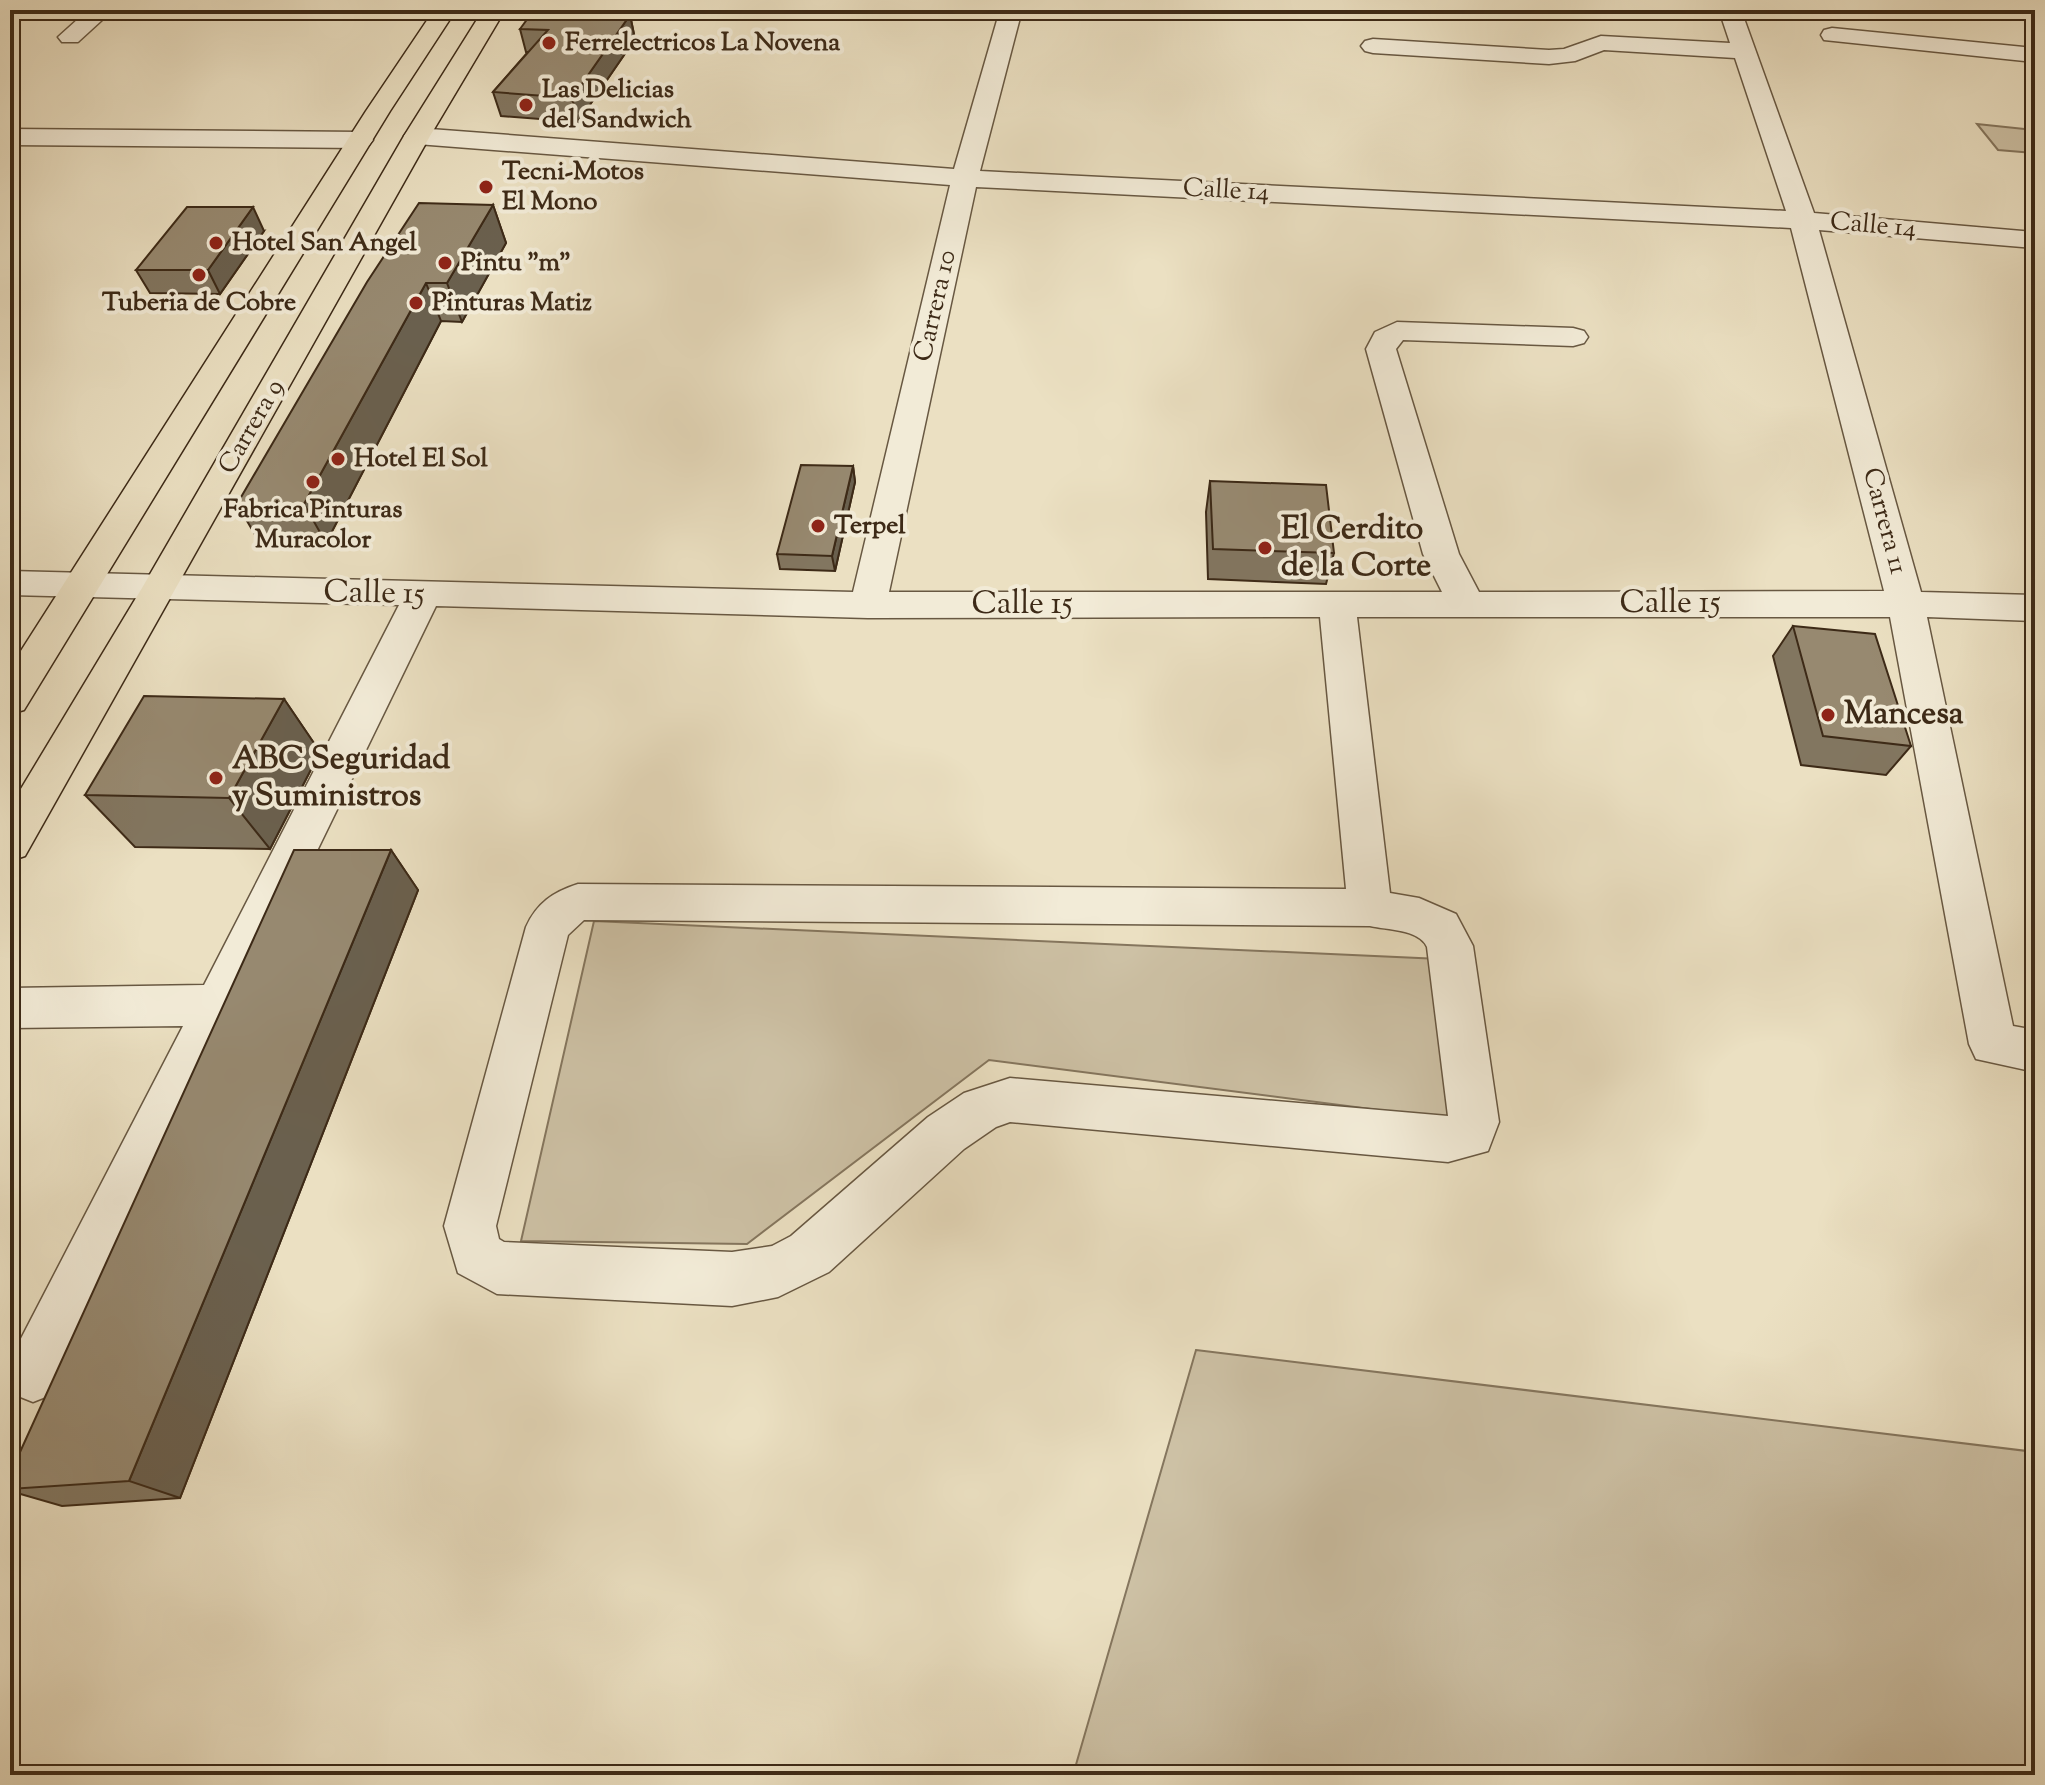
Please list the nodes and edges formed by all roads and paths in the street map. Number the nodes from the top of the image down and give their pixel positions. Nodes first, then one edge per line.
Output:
1 (102, 10) edge
2 (445, 10) edge
3 (494, 10) edge
4 (1011, 10) edge
5 (1730, 10) edge
6 (1832, 35) dead end
7 (70, 37) dead end
8 (1373, 46) dead end
9 (1742, 51) junction
10 (2035, 55) edge
11 (417, 136) junction
12 (10, 137) edge
13 (360, 140) junction
14 (965, 178) junction
15 (1803, 220) junction
16 (2035, 240) edge
17 (1573, 337) dead end
18 (10, 583) edge
19 (83, 584) junction
20 (160, 588) junction
21 (423, 595) junction
22 (1467, 604) junction
23 (1906, 604) junction
24 (868, 605) junction
25 (1337, 605) junction
26 (2035, 608) edge
27 (10, 700) edge
28 (10, 844) edge
29 (1370, 908) junction
30 (215, 1005) junction
31 (10, 1008) edge
32 (2014, 1047) edge
33 (33, 1374) dead end

1 - 7 street
2 - 13 main road, Carrera 9
3 - 11 main road, Carrera 9
4 - 14 street, Carrera 10
5 - 9 street, Carrera 11
6 - 10 street
8 - 9 street
9 - 15 street, Carrera 11
11 - 14 street, Calle 14
11 - 20 main road, Carrera 9
12 - 13 street
13 - 19 main road, Carrera 9
14 - 15 street, Calle 14
14 - 24 street, Carrera 10
15 - 16 street, Calle 14
15 - 23 street, Carrera 11
17 - 22 street
18 - 19 street, Calle 15
19 - 20 street, Calle 15
19 - 27 main road, Carrera 9
20 - 21 street, Calle 15
20 - 28 main road, Carrera 9
21 - 24 street, Calle 15
21 - 30 street
22 - 23 street, Calle 15
22 - 25 street, Calle 15
23 - 26 street, Calle 15
23 - 32 street, Carrera 11
24 - 25 street, Calle 15
25 - 29 street
29 - 29 street
30 - 31 street
30 - 33 street

